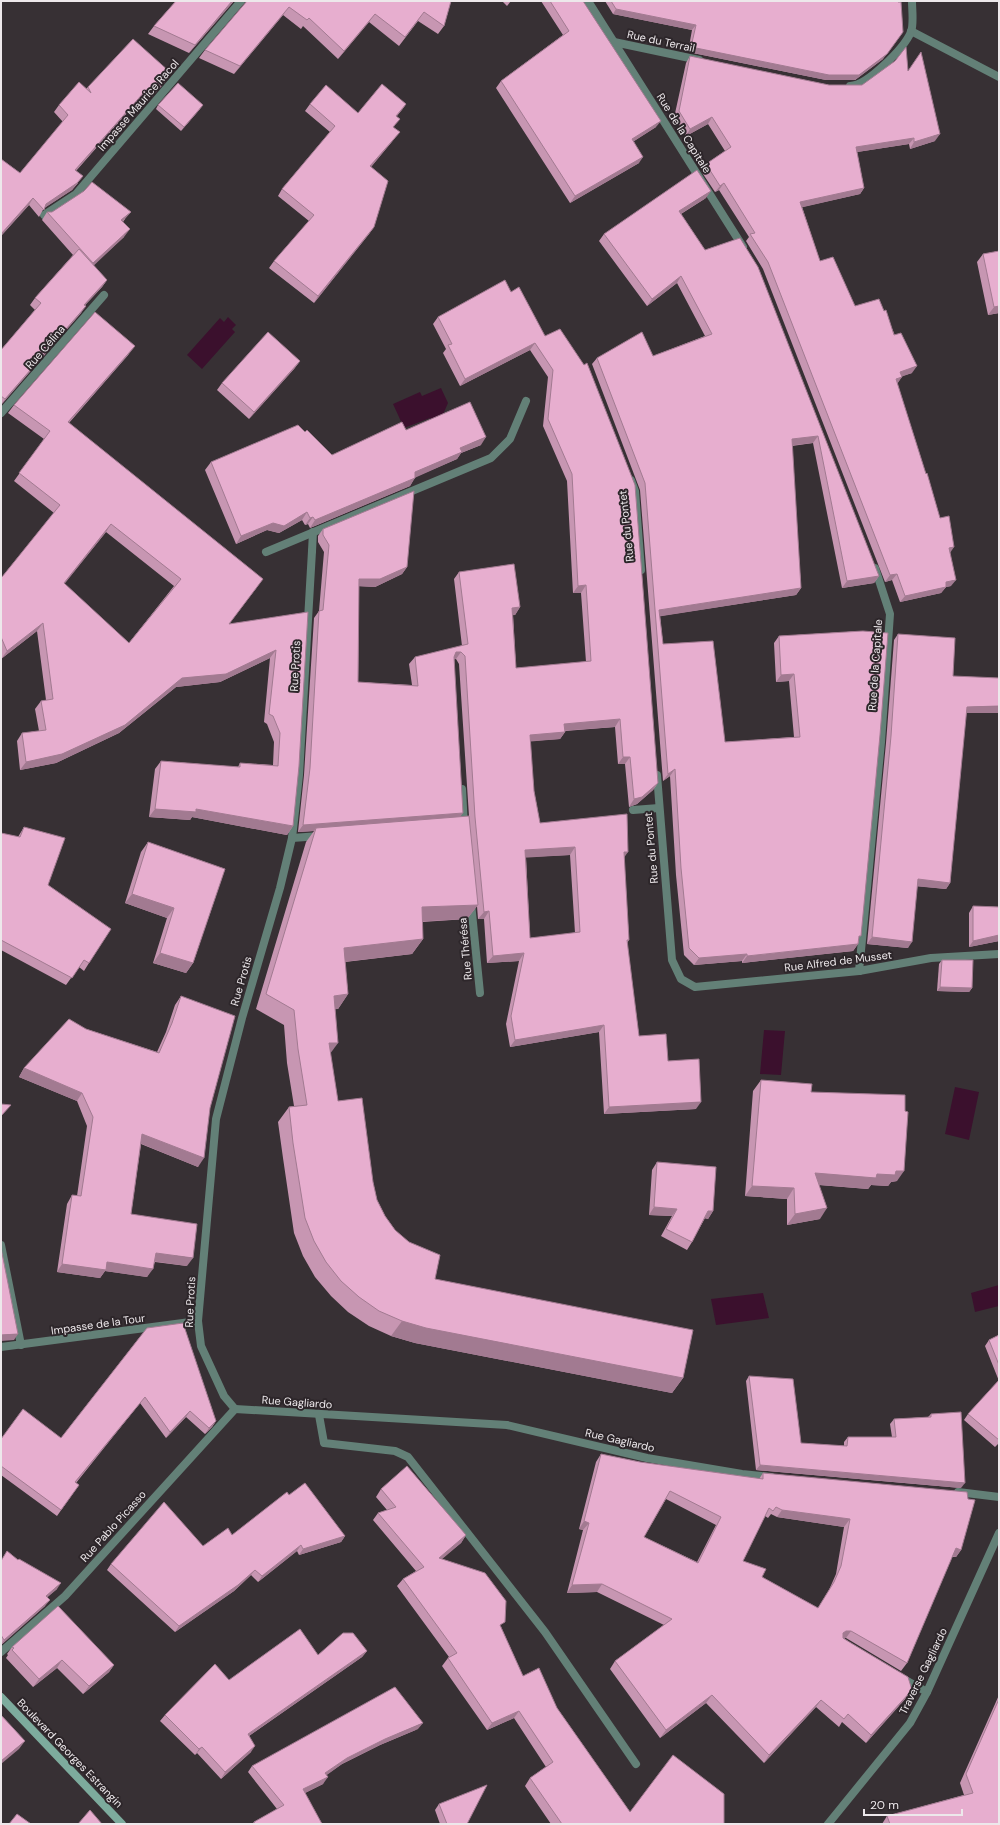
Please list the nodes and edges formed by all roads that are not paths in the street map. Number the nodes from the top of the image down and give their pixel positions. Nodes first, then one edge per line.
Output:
1 (241, 1) edge
2 (588, 1) edge
3 (912, 1) edge
4 (911, 31) junction
5 (614, 42) junction
6 (708, 62) edge
7 (999, 77) edge
8 (841, 86) edge
9 (44, 215) edge
10 (749, 257) edge
11 (104, 295) edge
12 (526, 401) dead end
13 (1, 413) edge
14 (627, 468) edge
15 (313, 532) junction
16 (266, 552) dead end
17 (871, 558) edge
18 (642, 578) edge
19 (656, 768) edge
20 (461, 779) edge
21 (659, 808) junction
22 (633, 810) edge
23 (462, 827) edge
24 (331, 835) edge
25 (292, 838) junction
26 (470, 894) edge
27 (999, 954) edge
28 (859, 971) junction
29 (681, 979) joint
30 (480, 993) dead end
31 (1, 1245) edge
32 (198, 1321) junction
33 (22, 1345) junction
34 (1, 1347) edge
35 (235, 1409) junction
36 (319, 1415) junction
37 (781, 1477) edge
38 (953, 1492) edge
39 (999, 1497) edge
40 (999, 1533) edge
41 (1, 1652) edge
42 (895, 1673) edge
43 (927, 1692) junction
44 (1, 1697) edge
45 (636, 1764) dead end
46 (122, 1824) edge
47 (828, 1824) edge

1 - 9 street, Impasse Maurice Racol
2 - 5 street, Rue de la Capitale
3 - 4 street
4 - 7 street
4 - 8 street
5 - 6 street, Rue du Terrail
5 - 10 street, Rue de la Capitale
11 - 13 street, Rue Célina
12 - 15 street
14 - 18 street, Rue du Pontet
15 - 16 street
15 - 25 street, Rue Protis
17 - 28 street, Rue de la Capitale
19 - 21 street, Rue du Pontet
20 - 23 street
21 - 22 street
21 - 29 street, Rue du Pontet
24 - 25 street
25 - 32 street, Rue Protis
26 - 30 street, Rue Thérésa
27 - 28 street, Rue Alfred de Musset
28 - 29 street, Rue Alfred de Musset
31 - 33 street
32 - 33 street, Impasse de la Tour
32 - 35 street, Rue Protis
33 - 34 street, Impasse de la Tour
35 - 36 street, Rue Gagliardo
35 - 41 street, Rue Pablo Picasso
36 - 37 street, Rue Gagliardo
36 - 45 street
38 - 39 street
40 - 43 street, Traverse Gagliardo
42 - 43 street
43 - 47 street, Traverse Gagliardo
44 - 46 street, Boulevard Georges Estrangin

